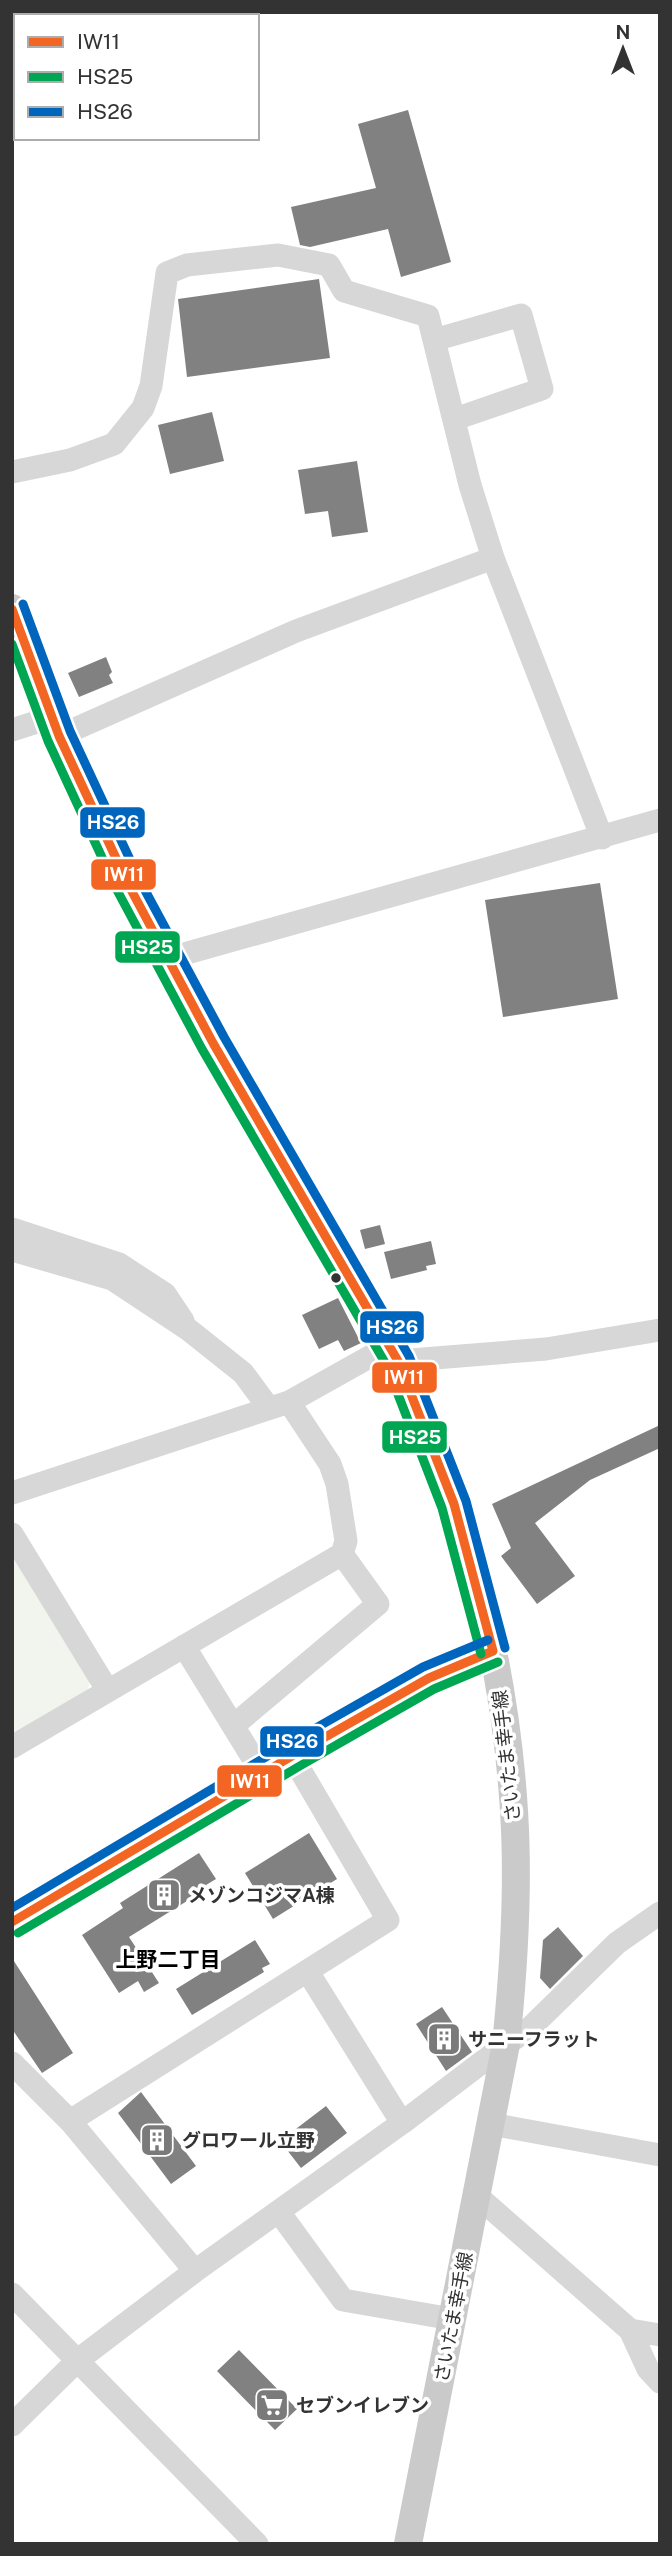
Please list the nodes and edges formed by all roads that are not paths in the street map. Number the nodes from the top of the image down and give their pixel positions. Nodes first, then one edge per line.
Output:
1 (434, 340) junction
2 (455, 419) junction
3 (12, 472) edge
4 (493, 558) junction
5 (12, 608) edge
6 (55, 727) junction
7 (12, 730) edge
8 (660, 820) edge
9 (603, 838) junction
10 (166, 958) junction
11 (12, 1229) edge
12 (12, 1250) edge
13 (660, 1329) edge
14 (189, 1330) junction
15 (393, 1353) junction
16 (279, 1405) junction
17 (12, 1493) edge
18 (12, 1534) edge
19 (342, 1554) junction
20 (184, 1646) junction
21 (493, 1651) junction
22 (108, 1691) junction
23 (233, 1726) junction
24 (12, 1747) edge
25 (292, 1756) junction
26 (262, 1773) junction
27 (660, 1913) edge
28 (12, 1922) edge
29 (308, 1972) junction
30 (506, 2044) junction
31 (12, 2063) edge
32 (69, 2121) junction
33 (402, 2123) junction
34 (491, 2124) junction
35 (660, 2155) edge
36 (477, 2196) junction
37 (279, 2212) junction
38 (195, 2271) junction
39 (12, 2294) edge
40 (452, 2319) junction
41 (631, 2330) junction
42 (660, 2335) edge
43 (78, 2360) junction
44 (660, 2382) edge
45 (12, 2425) edge
46 (257, 2544) edge
47 (408, 2544) edge

1 - 2 street
1 - 2 street
1 - 3 street
2 - 4 street
4 - 6 street
4 - 9 street
5 - 6 main road, さいたま幸手線
6 - 7 street
6 - 10 main road, さいたま幸手線
8 - 9 street
9 - 10 street
10 - 15 main road, さいたま幸手線
11 - 14 street
12 - 14 street
13 - 15 street
14 - 16 street
15 - 16 street
15 - 21 main road, さいたま幸手線
16 - 17 street
16 - 19 street
18 - 22 street
19 - 20 street
19 - 23 street
20 - 22 street
20 - 23 street
21 - 25 street
21 - 30 main road, さいたま幸手線
22 - 24 street
23 - 26 street
25 - 26 street
25 - 29 street
26 - 28 street
27 - 30 street
29 - 32 street
29 - 33 street
30 - 33 street
30 - 34 main road, さいたま幸手線
31 - 32 street
32 - 38 street
33 - 37 street
34 - 35 street
34 - 36 main road, さいたま幸手線
36 - 40 main road, さいたま幸手線
36 - 41 street
37 - 38 street
37 - 40 street
38 - 43 street
39 - 43 street
40 - 47 main road, さいたま幸手線
41 - 42 street
41 - 44 street
43 - 45 street
43 - 46 street

